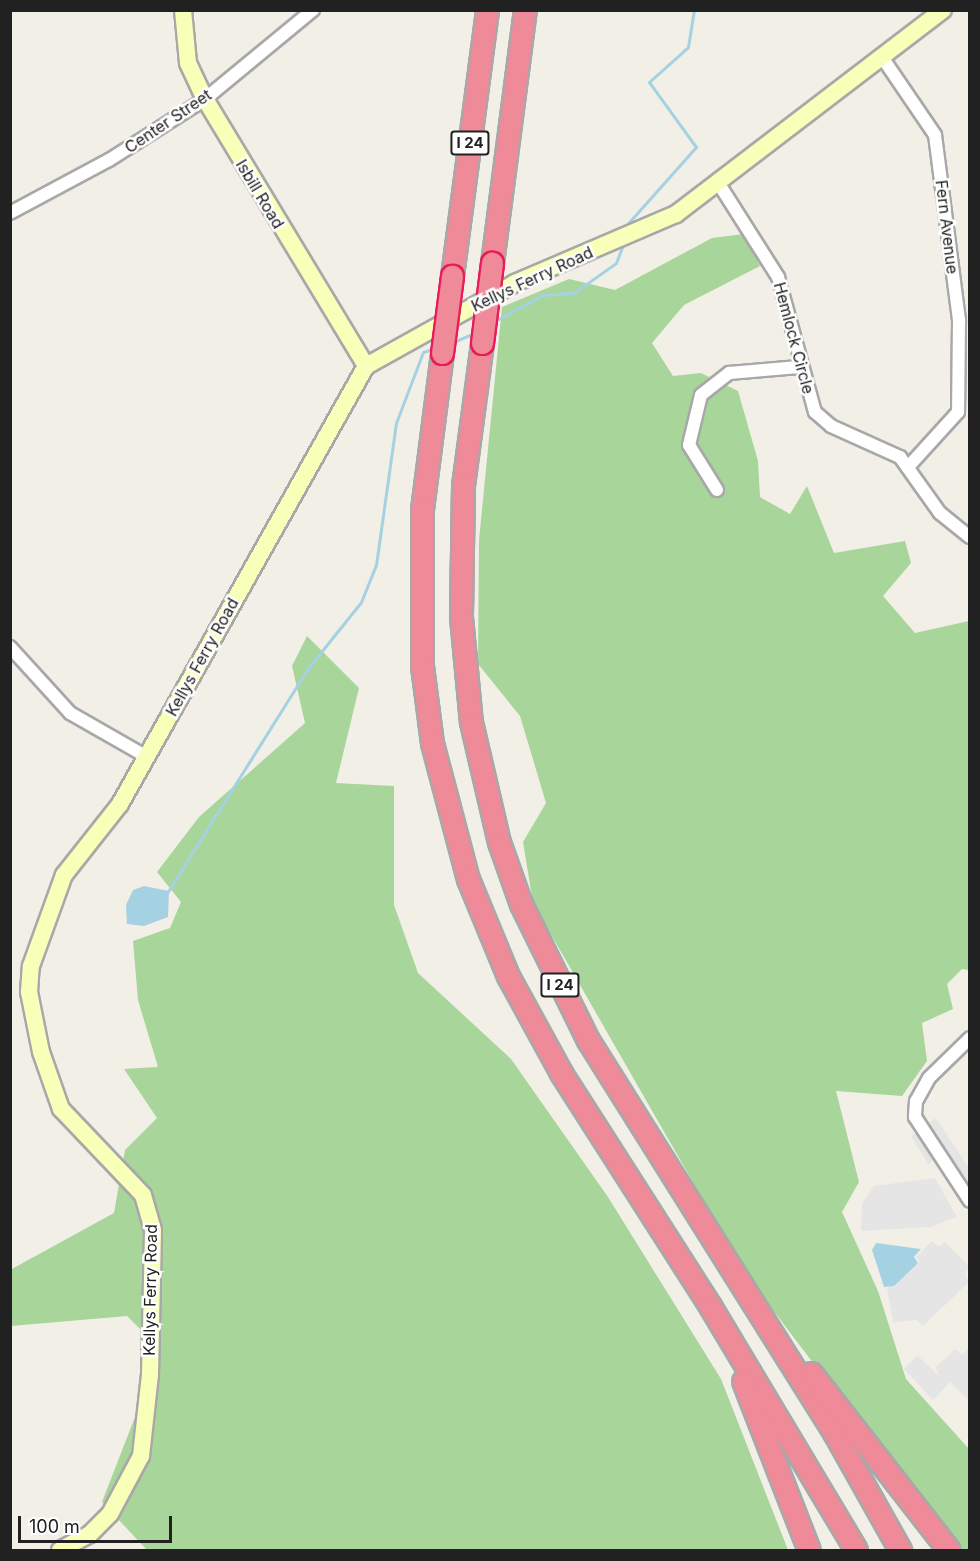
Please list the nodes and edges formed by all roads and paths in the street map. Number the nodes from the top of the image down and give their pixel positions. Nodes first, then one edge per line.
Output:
1 (183, 10) edge
2 (313, 10) edge
3 (488, 10) edge
4 (525, 10) edge
5 (943, 10) edge
6 (882, 57) junction
7 (205, 99) junction
8 (719, 184) junction
9 (10, 213) edge
10 (366, 366) junction
11 (799, 367) junction
12 (909, 466) junction
13 (717, 489) dead end
14 (969, 537) edge
15 (10, 647) edge
16 (147, 757) junction
17 (969, 1038) edge
18 (969, 1201) edge
19 (730, 1266) junction
20 (710, 1306) junction
21 (60, 1551) edge
22 (808, 1551) edge
23 (856, 1551) edge
24 (900, 1551) edge
25 (949, 1551) edge

1 - 7 street, Isbill Road
2 - 7 street, Center Street
3 - 20 highway, I 24, bridge
4 - 19 highway, I 24, bridge
5 - 6 street, Kellys Ferry Road
6 - 8 street, Kellys Ferry Road
6 - 12 street, Fern Avenue
7 - 9 street, Center Street
7 - 10 street, Isbill Road
8 - 10 street, Kellys Ferry Road
8 - 11 street, Hemlock Circle
10 - 16 street, Kellys Ferry Road
11 - 12 street, Hemlock Circle
11 - 13 street
12 - 14 street, Hemlock Circle
15 - 16 street
16 - 21 street, Kellys Ferry Road
17 - 18 street
19 - 24 highway, I 24
19 - 25 highway
20 - 22 highway
20 - 23 highway, I 24

